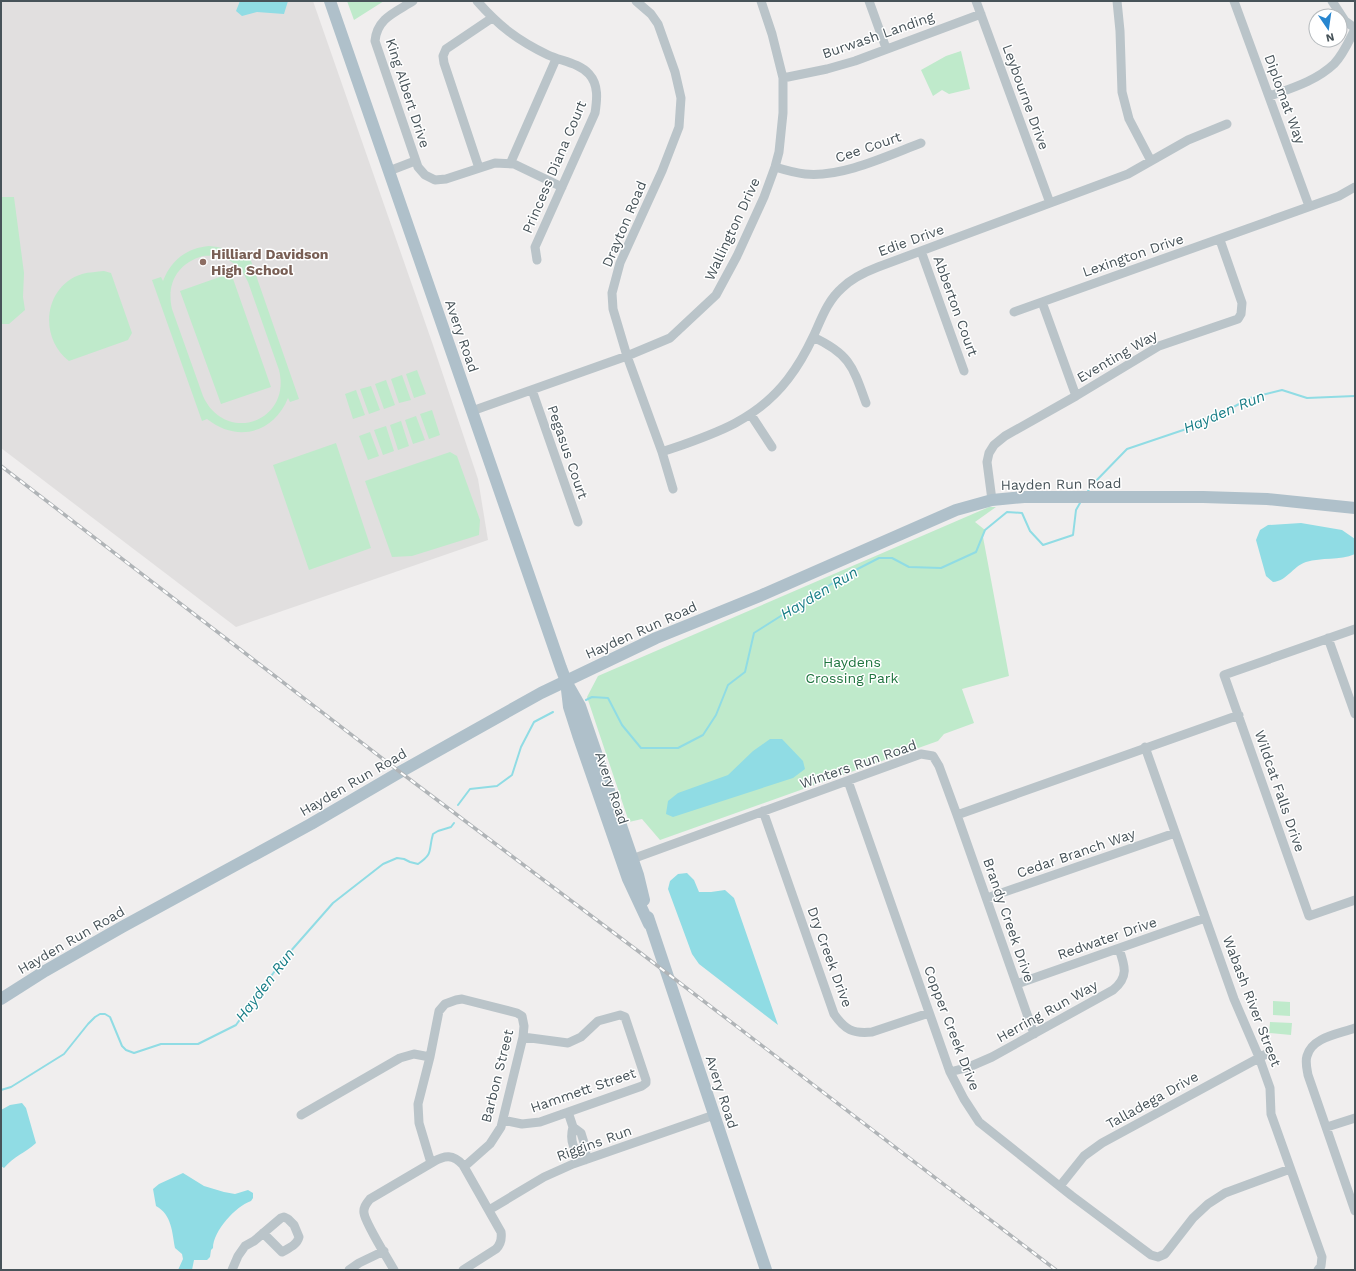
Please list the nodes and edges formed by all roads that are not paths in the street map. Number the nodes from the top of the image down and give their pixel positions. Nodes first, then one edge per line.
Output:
1 (330, 1) edge
2 (413, 1) edge
3 (477, 1) edge
4 (636, 1) edge
5 (761, 1) edge
6 (869, 1) edge
7 (976, 1) edge
8 (1117, 1) edge
9 (1234, 1) edge
10 (1332, 1) edge
11 (980, 14) junction
12 (492, 18) junction
13 (1355, 29) edge
14 (886, 48) junction
15 (556, 59) junction
16 (783, 78) junction
17 (1270, 96) junction
18 (1227, 124) dead end
19 (921, 143) dead end
20 (1151, 160) junction
21 (416, 161) junction
22 (510, 164) junction
23 (775, 167) junction
24 (479, 168) junction
25 (389, 172) junction
26 (562, 187) junction
27 (1355, 187) edge
28 (1050, 203) junction
29 (1309, 206) junction
30 (1220, 240) junction
31 (921, 251) junction
32 (537, 260) dead end
33 (1042, 302) junction
34 (1014, 312) dead end
35 (813, 337) junction
36 (627, 356) junction
37 (964, 371) dead end
38 (532, 390) junction
39 (1076, 396) junction
40 (866, 403) dead end
41 (472, 411) junction
42 (751, 415) junction
43 (772, 447) dead end
44 (662, 452) junction
45 (674, 489) dead end
46 (992, 500) junction
47 (1355, 508) edge
48 (578, 522) dead end
49 (1355, 629) edge
50 (1328, 638) junction
51 (566, 681) junction
52 (1355, 714) edge
53 (1238, 715) junction
54 (1145, 747) junction
55 (848, 781) junction
56 (763, 811) junction
57 (957, 815) junction
58 (1175, 833) junction
59 (632, 859) junction
60 (987, 898) junction
61 (1355, 900) edge
62 (1205, 918) junction
63 (649, 924) junction
64 (1119, 949) junction
65 (1017, 984) junction
66 (1, 999) edge
67 (929, 1013) junction
68 (1355, 1028) edge
69 (1034, 1034) junction
70 (523, 1037) junction
71 (1268, 1052) dead end
72 (430, 1057) junction
73 (1259, 1057) junction
74 (950, 1072) junction
75 (568, 1112) junction
76 (301, 1115) dead end
77 (714, 1115) junction
78 (1355, 1118) edge
79 (503, 1120) junction
80 (1327, 1127) junction
81 (585, 1160) junction
82 (431, 1162) junction
83 (464, 1167) junction
84 (1290, 1169) junction
85 (1060, 1186) junction
86 (1353, 1198) edge
87 (489, 1210) junction
88 (1355, 1211) edge
89 (263, 1232) dead end
90 (384, 1251) junction
91 (1319, 1268) edge
92 (232, 1270) edge
93 (349, 1270) edge
94 (394, 1270) edge
95 (463, 1270) edge
96 (766, 1270) edge

1 - 25 main road, Avery Road
2 - 21 street, King Albert Drive
3 - 12 street, Princess Diana Court
4 - 36 street, Drayton Road
5 - 16 street, Wallington Drive
6 - 14 street
7 - 11 street, Leybourne Drive
8 - 20 street
9 - 17 street, Diplomat Way
10 - 13 street
11 - 14 street, Burwash Landing
11 - 28 street, Leybourne Drive
12 - 15 street, Princess Diana Court
12 - 24 street
13 - 17 street
14 - 16 street, Burwash Landing
15 - 22 street
15 - 26 street, Princess Diana Court
16 - 23 street, Wallington Drive
17 - 29 street, Diplomat Way
18 - 20 street, Edie Drive
19 - 23 street, Cee Court
20 - 28 street, Edie Drive
21 - 24 street
21 - 25 street, King Albert Drive
22 - 24 street
22 - 26 street
23 - 36 street, Wallington Drive
25 - 41 main road, Avery Road
26 - 32 street, Princess Diana Court
27 - 29 street, Lexington Drive
28 - 31 street, Edie Drive
29 - 30 street, Lexington Drive
30 - 33 street, Lexington Drive
30 - 39 street, Eventing Way
31 - 35 street, Edie Drive
31 - 37 street, Abberton Court
33 - 34 street, Lexington Drive
33 - 39 street
35 - 40 street
35 - 42 street, Edie Drive
36 - 38 street, Wallington Drive
36 - 44 street, Drayton Road
38 - 41 street, Wallington Drive
38 - 48 street, Pegasus Court
39 - 46 street, Eventing Way
41 - 51 main road, Avery Road
42 - 43 street
42 - 44 street, Edie Drive
44 - 45 street, Drayton Road
46 - 47 main road, Hayden Run Road
46 - 51 main road, Hayden Run Road
49 - 50 street
50 - 52 street
50 - 53 street, Wildcat Falls Drive
51 - 59 main road, Avery Road
51 - 63 main road, Avery Road
51 - 66 main road, Hayden Run Road
53 - 54 street
53 - 61 street, Wildcat Falls Drive
54 - 57 street
54 - 58 street, Wabash River Street
55 - 56 street, Winters Run Road
55 - 57 street, Winters Run Road
55 - 67 street, Copper Creek Drive
56 - 59 street, Winters Run Road
56 - 67 street, Dry Creek Drive
57 - 60 street, Brandy Creek Drive
58 - 60 street, Cedar Branch Way
58 - 62 street, Wabash River Street
59 - 63 main road, Avery Road
60 - 65 street, Brandy Creek Drive
62 - 64 street, Redwater Drive
62 - 73 street, Wabash River Street
63 - 77 main road, Avery Road
64 - 65 street, Redwater Drive
64 - 69 street, Herring Run Way
65 - 69 street, Brandy Creek Drive
67 - 74 street, Copper Creek Drive
68 - 80 street
69 - 74 street, Herring Run Way
70 - 72 street, Barbon Street
70 - 75 street, Hammett Street
70 - 79 street, Barbon Street
71 - 73 street, Talladega Drive
72 - 76 street
72 - 82 street
73 - 84 street, Wabash River Street
73 - 85 street, Talladega Drive
74 - 85 street, Copper Creek Drive
75 - 79 street, Hammett Street
75 - 81 street
77 - 81 street, Riggins Run
77 - 96 main road, Avery Road
78 - 80 street
79 - 83 street, Barbon Street
80 - 86 street
81 - 87 street, Riggins Run
82 - 83 street
82 - 90 street
83 - 87 street
84 - 85 street, Copper Creek Drive
84 - 91 street, Wabash River Street
86 - 88 street
87 - 95 street
89 - 92 street
90 - 93 street
90 - 94 street

